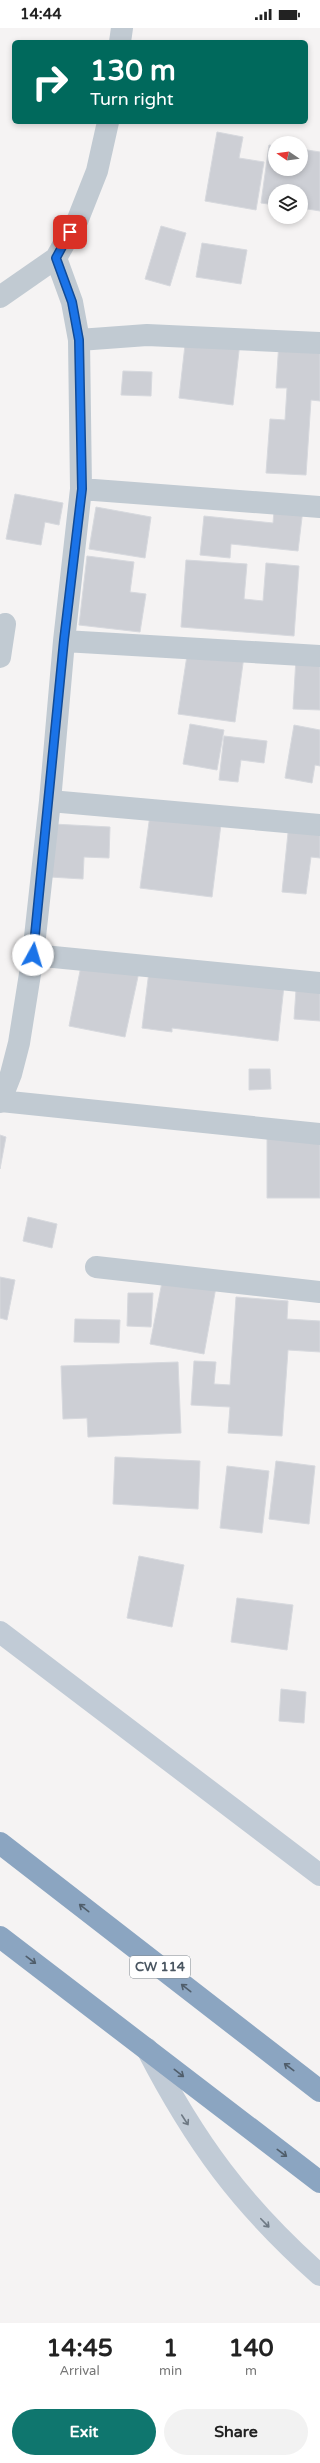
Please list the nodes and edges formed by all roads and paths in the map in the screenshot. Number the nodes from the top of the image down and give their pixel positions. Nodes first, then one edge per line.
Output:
1 (122, 28) edge
2 (120, 40) edge
3 (108, 124) edge
4 (56, 258) junction
5 (0, 297) edge
6 (79, 340) junction
7 (320, 343) edge
8 (82, 489) junction
9 (320, 507) edge
10 (5, 624) dead end
11 (64, 640) junction
12 (320, 656) edge
13 (0, 657) edge
14 (50, 801) junction
15 (320, 825) edge
16 (33, 955) junction
17 (320, 983) edge
18 (0, 1102) edge
19 (320, 1134) edge
20 (96, 1267) dead end
21 (320, 1292) edge
22 (0, 1632) edge
23 (0, 1843) edge
24 (320, 1875) edge
25 (0, 1937) edge
26 (147, 2049) junction
27 (320, 2091) edge
28 (320, 2182) edge
29 (320, 2275) edge

1 - 2 street
3 - 4 street
4 - 5 street
4 - 6 street
6 - 7 street
6 - 8 street
8 - 9 street
8 - 11 street
10 - 13 street
11 - 12 street
11 - 14 street
14 - 15 street
14 - 16 street
16 - 17 street
16 - 18 street
18 - 19 street
20 - 21 street
22 - 24 main road
27 -> 23 highway, CW 114
25 -> 26 highway
26 -> 28 highway
26 -> 29 main road

